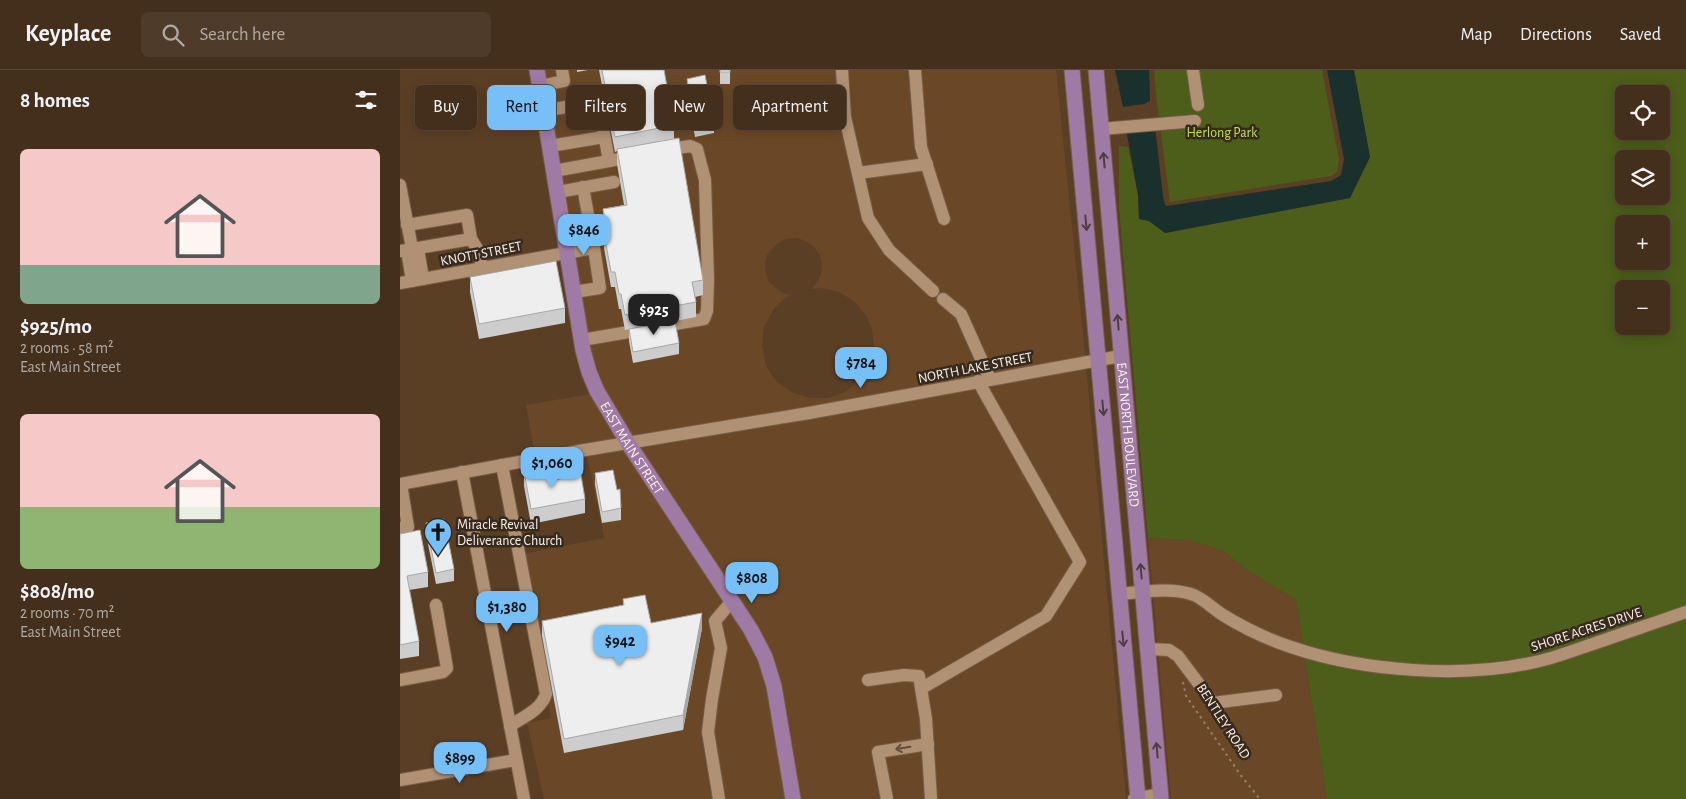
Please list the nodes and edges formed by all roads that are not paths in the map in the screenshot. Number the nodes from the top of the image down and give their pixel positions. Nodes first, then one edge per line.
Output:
1 (537, 70) edge
2 (562, 70) edge
3 (842, 70) edge
4 (916, 70) edge
5 (1072, 70) edge
6 (1096, 70) edge
7 (1193, 70) edge
8 (540, 85) edge
9 (545, 85) edge
10 (1198, 105) dead end
11 (556, 109) edge
12 (1195, 121) dead end
13 (1101, 129) junction
14 (547, 130) edge
15 (1078, 130) junction
16 (604, 137) junction
17 (550, 146) junction
18 (609, 161) junction
19 (926, 164) junction
20 (554, 171) junction
21 (858, 173) junction
22 (614, 182) dead end
23 (400, 185) edge
24 (583, 187) junction
25 (558, 192) junction
26 (944, 219) dead end
27 (407, 225) junction
28 (471, 239) junction
29 (594, 248) junction
30 (406, 249) edge
31 (568, 252) junction
32 (482, 268) junction
33 (412, 281) edge
34 (574, 292) junction
35 (582, 340) junction
36 (1121, 356) junction
37 (1098, 359) junction
38 (984, 380) junction
39 (628, 444) junction
40 (502, 465) junction
41 (462, 472) junction
42 (400, 484) edge
43 (400, 528) edge
44 (1142, 592) junction
45 (1120, 594) junction
46 (732, 601) junction
47 (436, 604) dead end
48 (1686, 612) edge
49 (1148, 649) junction
50 (400, 680) edge
51 (868, 680) dead end
52 (922, 688) junction
53 (1276, 695) dead end
54 (510, 726) junction
55 (928, 744) junction
56 (516, 760) junction
57 (400, 780) edge
58 (1161, 797) edge
59 (524, 799) edge
60 (719, 799) edge
61 (794, 799) edge
62 (887, 799) edge
63 (931, 799) edge
64 (1136, 799) edge

1 - 8 main road, EAST MAIN STREET
2 - 9 street
3 - 21 street
4 - 19 street
5 - 15 main road, EAST NORTH BOULEVARD
6 - 13 main road, EAST NORTH BOULEVARD
7 - 10 street
11 - 16 street
12 - 13 street
13 - 15 main road
36 -> 13 main road, EAST NORTH BOULEVARD
14 - 17 main road, EAST MAIN STREET
15 -> 37 main road, EAST NORTH BOULEVARD
16 - 17 street
16 - 18 street
17 - 20 main road, EAST MAIN STREET
18 - 20 street
18 - 35 street
19 - 21 street
19 - 26 street
20 - 25 main road, EAST MAIN STREET
21 - 38 street
22 - 24 street
23 - 27 street
24 - 25 street
24 - 29 street
25 - 31 main road, EAST MAIN STREET
27 - 28 street
27 - 30 street
28 - 30 street
28 - 32 street
29 - 31 street, KNOTT STREET
29 - 34 street
30 - 33 street
31 - 32 street, KNOTT STREET
31 - 34 main road, EAST MAIN STREET
32 - 33 street, KNOTT STREET
34 - 35 main road, EAST MAIN STREET
35 - 39 main road, EAST MAIN STREET
36 - 37 street, NORTH LAKE STREET
44 -> 36 main road, EAST NORTH BOULEVARD
37 - 38 street, NORTH LAKE STREET
37 -> 45 main road, EAST NORTH BOULEVARD
38 - 39 street, NORTH LAKE STREET
38 - 52 street
39 - 40 street, NORTH LAKE STREET
39 - 46 main road, EAST MAIN STREET
40 - 41 street, NORTH LAKE STREET
40 - 54 street
41 - 42 street, NORTH LAKE STREET
41 - 54 street
42 - 43 street
44 - 45 street, SHORE ACRES DRIVE
44 - 48 street, SHORE ACRES DRIVE
44 - 49 main road, EAST NORTH BOULEVARD
45 -> 64 main road, EAST NORTH BOULEVARD
46 - 60 street
46 - 61 main road, EAST MAIN STREET
47 - 50 street
49 - 53 street
58 -> 49 main road, EAST NORTH BOULEVARD
51 - 52 street
52 - 55 street
54 - 56 street
55 -> 62 street
55 - 63 street
56 - 57 street
56 - 59 street
58 - 64 street

